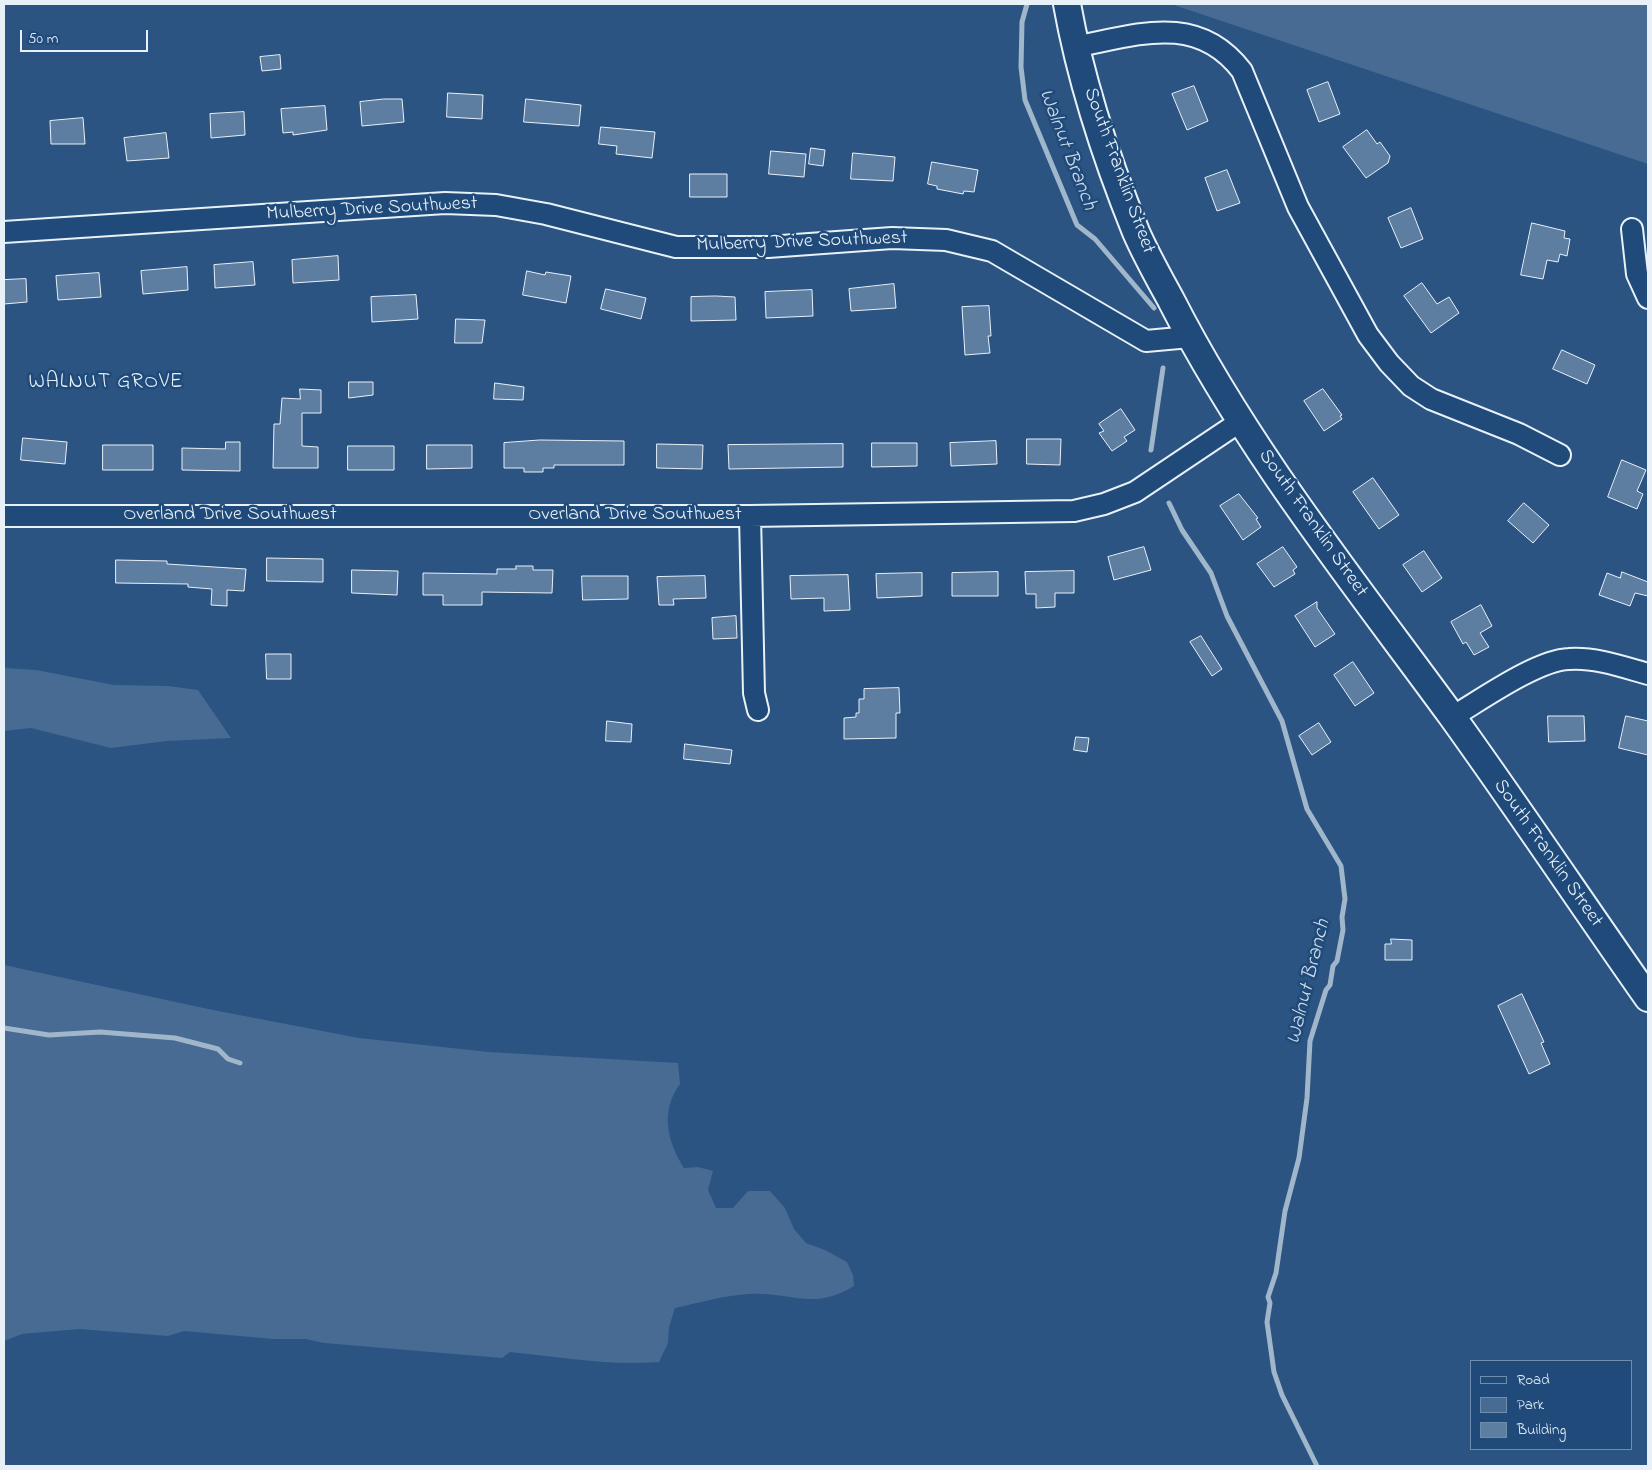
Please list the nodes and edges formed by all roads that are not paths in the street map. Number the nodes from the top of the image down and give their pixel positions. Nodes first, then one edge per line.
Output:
1 (1067, 4) edge
2 (1075, 47) junction
3 (1632, 229) dead end
4 (4, 232) edge
5 (1648, 298) edge
6 (1190, 337) junction
7 (1241, 421) junction
8 (1560, 456) dead end
9 (4, 516) edge
10 (750, 516) junction
11 (1648, 674) edge
12 (758, 710) dead end
13 (1452, 717) junction
14 (1648, 998) edge

1 - 2 main road, South Franklin Street
2 - 6 main road, South Franklin Street
2 - 8 street
3 - 5 street
4 - 6 street, Mulberry Drive Southwest
6 - 7 main road, South Franklin Street
7 - 10 street, Overland Drive Southwest
7 - 13 main road, South Franklin Street
9 - 10 street, Overland Drive Southwest
10 - 12 street
11 - 13 street
13 - 14 main road, South Franklin Street

